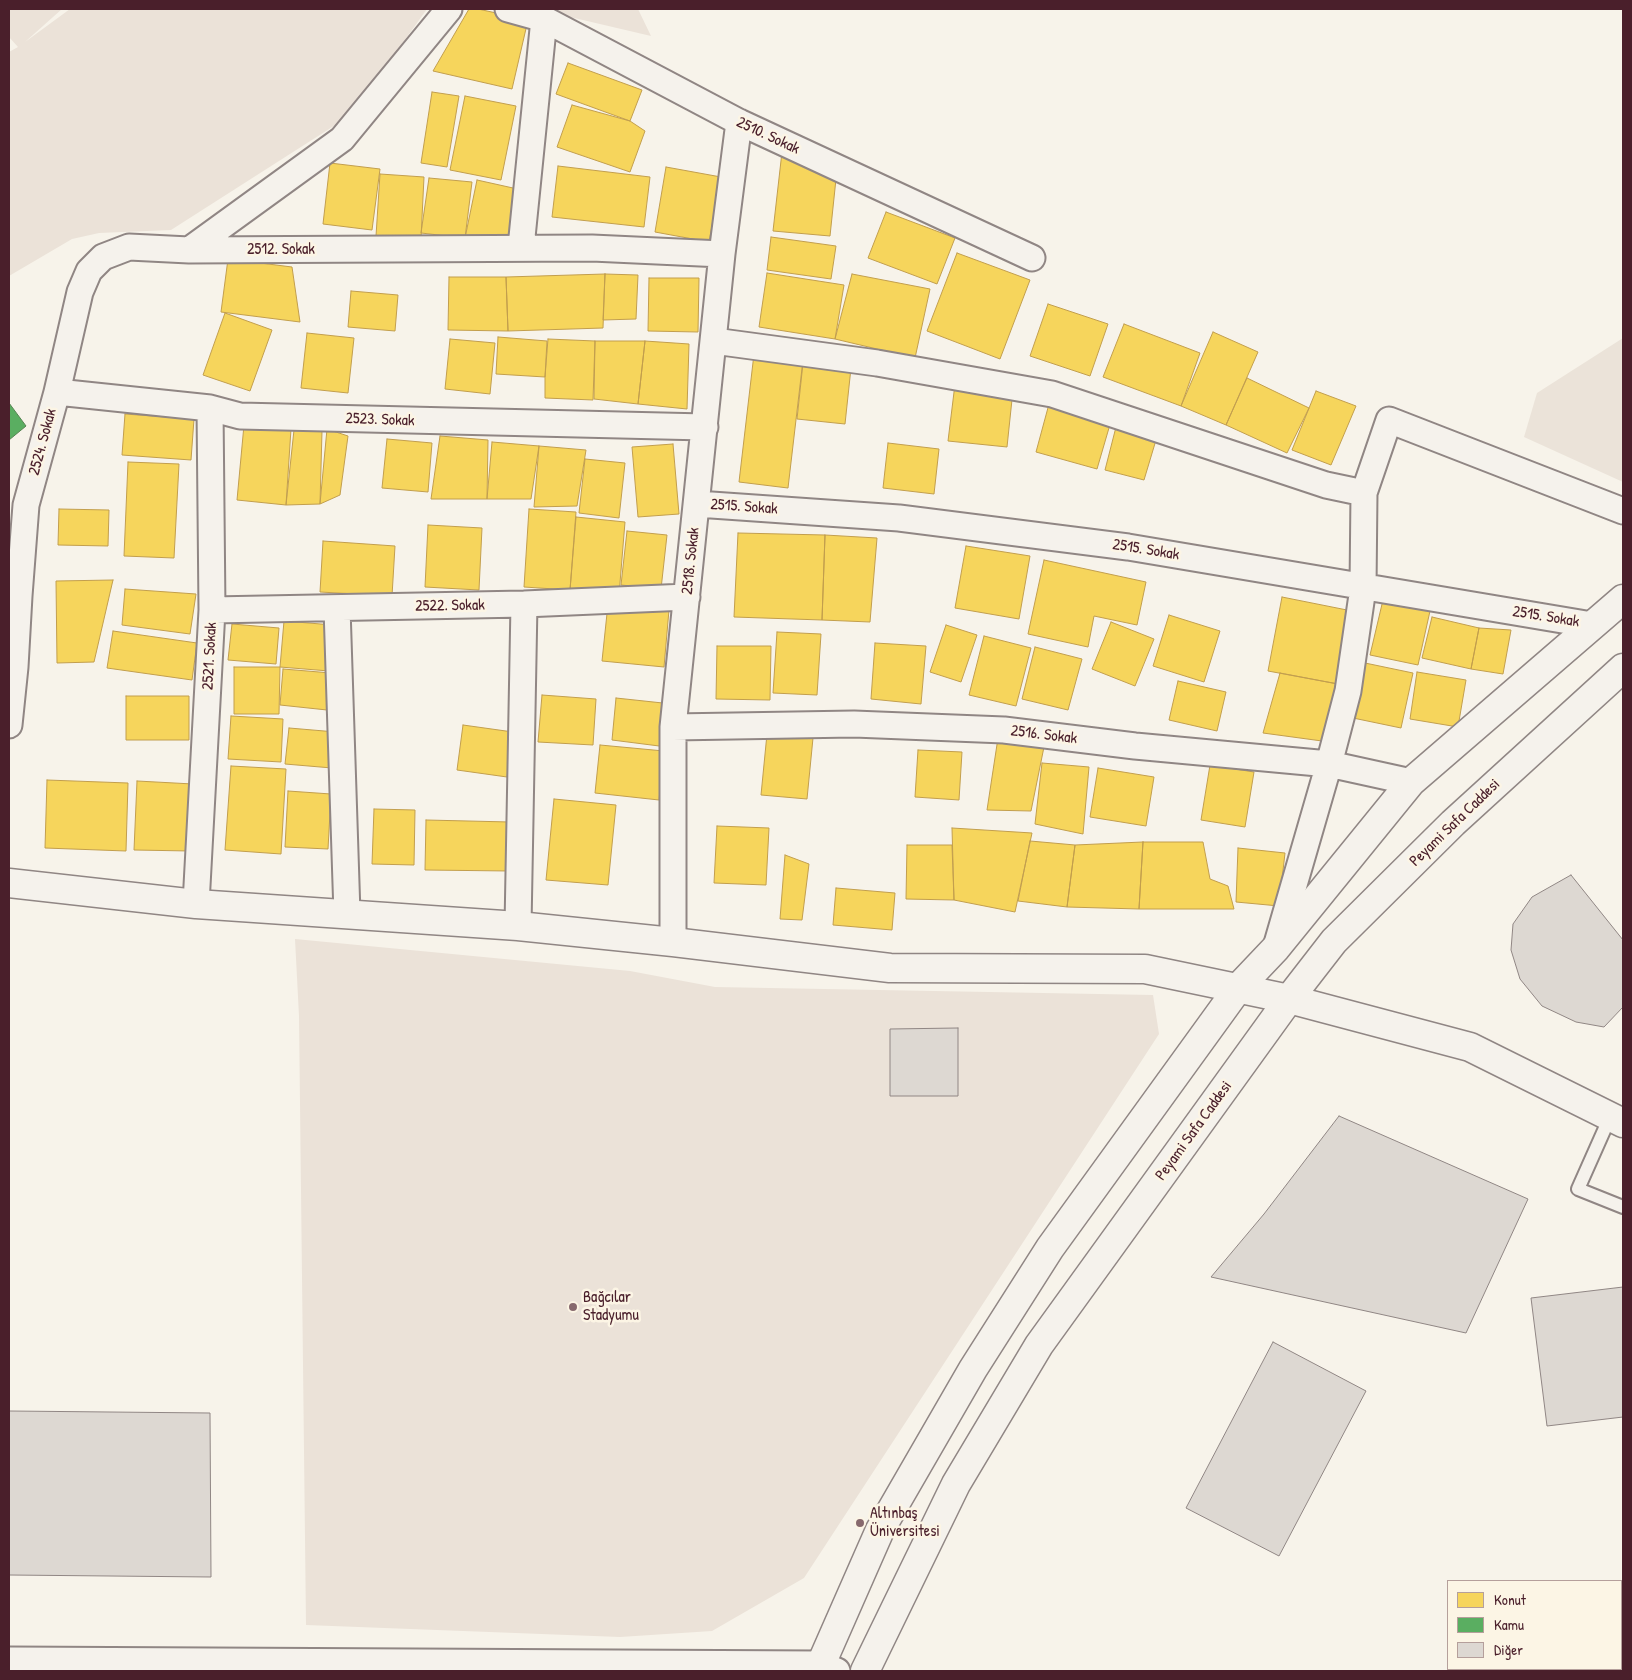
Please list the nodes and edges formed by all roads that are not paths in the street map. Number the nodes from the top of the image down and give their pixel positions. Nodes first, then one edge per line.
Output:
1 (508, 9) edge
2 (446, 12) edge
3 (544, 19) junction
4 (739, 122) junction
5 (521, 248) junction
6 (189, 250) junction
7 (722, 254) junction
8 (1032, 258) dead end
9 (714, 341) junction
10 (57, 392) junction
11 (210, 408) junction
12 (705, 427) junction
13 (1364, 493) junction
14 (697, 504) junction
15 (1623, 511) edge
16 (1363, 588) junction
17 (687, 598) junction
18 (1623, 599) edge
19 (524, 604) junction
20 (337, 608) junction
21 (212, 610) junction
22 (1592, 625) junction
23 (1623, 668) edge
24 (9, 725) edge
25 (673, 727) junction
26 (1329, 764) junction
27 (1412, 782) junction
28 (9, 883) edge
29 (196, 904) junction
30 (347, 914) junction
31 (518, 926) junction
32 (673, 942) junction
33 (1276, 948) junction
34 (1239, 987) junction
35 (1290, 999) junction
36 (1617, 1120) edge
37 (1623, 1207) edge
38 (9, 1660) edge
39 (825, 1669) edge
40 (865, 1671) edge

1 - 3 street, 2510. Sokak
2 - 6 street
3 - 4 street, 2510. Sokak
3 - 5 street
4 - 7 street, 2518. Sokak
4 - 8 street, 2510. Sokak
5 - 6 street, 2512. Sokak
5 - 7 street, 2512. Sokak
6 - 10 street, 2524. Sokak
7 - 9 street, 2518. Sokak
9 - 12 street, 2518. Sokak
9 - 13 street
10 - 11 street, 2523. Sokak
10 - 24 street, 2524. Sokak
11 - 12 street, 2523. Sokak
11 - 21 street, 2521. Sokak
12 - 14 street, 2518. Sokak
13 - 15 street
13 - 16 street
14 - 16 street, 2515. Sokak
14 - 17 street, 2518. Sokak
16 - 22 street, 2515. Sokak
16 - 26 street
17 - 19 street, 2522. Sokak
17 - 25 street, 2518. Sokak
18 - 22 main road
19 - 20 street, 2522. Sokak
19 - 31 street
20 - 21 street, 2522. Sokak
20 - 30 street
21 - 29 street, 2521. Sokak
22 - 27 main road
23 - 35 main road, Peyami Safa Caddesi
25 - 26 street, 2516. Sokak
25 - 32 street, 2518. Sokak
26 - 27 street, 2516. Sokak
26 - 33 street
27 - 33 main road
28 - 29 main road
29 - 30 main road
30 - 31 main road
31 - 32 main road
32 - 34 main road
33 - 34 main road
34 - 35 main road
34 - 39 main road
35 - 36 main road
35 - 40 main road, Peyami Safa Caddesi
36 - 37 lane
38 - 39 street

